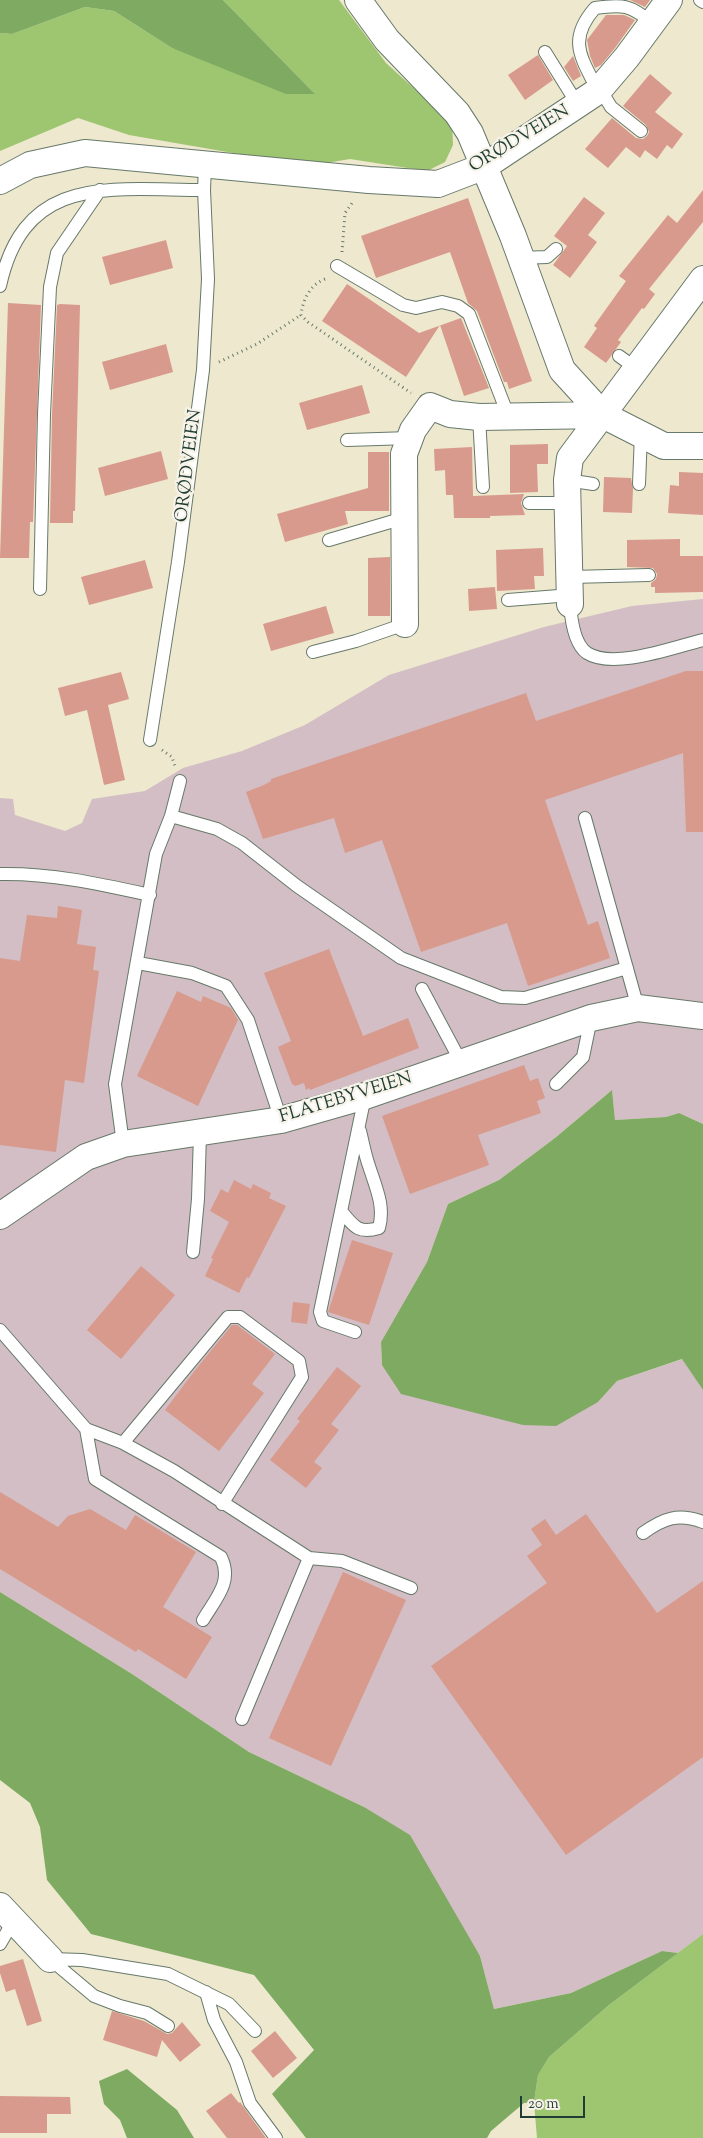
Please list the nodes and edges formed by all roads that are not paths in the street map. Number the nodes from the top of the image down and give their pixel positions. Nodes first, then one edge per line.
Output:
1 (358, 0) edge
2 (669, 0) edge
3 (652, 24) junction
4 (545, 52) dead end
5 (592, 95) junction
6 (641, 131) dead end
7 (485, 166) junction
8 (204, 178) junction
9 (0, 181) edge
10 (100, 190) junction
11 (556, 249) dead end
12 (520, 258) junction
13 (336, 266) road end
14 (703, 279) edge
15 (0, 286) edge
16 (508, 415) junction
17 (603, 415) junction
18 (479, 417) junction
19 (641, 434) junction
20 (410, 438) junction
21 (347, 440) dead end
22 (703, 446) edge
23 (593, 484) dead end
24 (639, 484) dead end
25 (484, 487) dead end
26 (567, 491) junction
27 (529, 503) dead end
28 (404, 518) junction
29 (329, 540) dead end
30 (649, 575) dead end
31 (40, 589) dead end
32 (571, 592) junction
33 (508, 600) dead end
34 (405, 624) joint
35 (703, 640) edge
36 (313, 652) dead end
37 (150, 740) road end
38 (180, 780) road end
39 (171, 816) junction
40 (584, 818) dead end
41 (0, 874) edge
42 (150, 895) junction
43 (138, 963) junction
44 (627, 968) junction
45 (422, 989) dead end
46 (638, 1008) junction
47 (703, 1016) edge
48 (591, 1018) junction
49 (461, 1062) junction
50 (556, 1084) dead end
51 (365, 1096) junction
52 (281, 1120) junction
53 (359, 1126) junction
54 (200, 1134) junction
55 (123, 1144) junction
56 (342, 1212) junction
57 (0, 1216) edge
58 (193, 1252) dead end
59 (0, 1330) edge
60 (355, 1332) dead end
61 (86, 1429) junction
62 (123, 1442) junction
63 (222, 1504) junction
64 (703, 1522) edge
65 (642, 1533) dead end
66 (309, 1558) junction
67 (411, 1588) dead end
68 (203, 1620) dead end
69 (242, 1719) dead end
70 (7, 1913) edge
71 (0, 1944) edge
72 (50, 1959) junction
73 (206, 1992) junction
74 (168, 2026) dead end
75 (255, 2030) dead end
76 (276, 2138) edge

1 - 7 street
2 - 3 street, ORØDVEIEN
3 - 5 street, ORØDVEIEN
3 - 5 lane
4 - 5 lane
5 - 6 lane
5 - 7 street, ORØDVEIEN
7 - 8 street, ORØDVEIEN
7 - 12 street
8 - 9 street, ORØDVEIEN
8 - 10 lane, ORØDVEIEN
8 - 37 lane, ORØDVEIEN
10 - 15 lane, ORØDVEIEN
10 - 31 lane
11 - 12 lane
12 - 17 street
13 - 16 lane
14 - 17 street
16 - 17 street
16 - 18 street
17 - 19 street
17 - 26 street
18 - 20 street
18 - 25 lane
19 - 22 street
19 - 24 lane
20 - 21 lane
20 - 28 street
23 - 26 lane
26 - 27 lane
26 - 32 street
28 - 29 lane
28 - 34 street
30 - 32 lane
32 - 33 lane
32 - 35 lane
34 - 36 lane
38 - 39 lane
39 - 42 lane
39 - 44 lane
40 - 44 lane
41 - 42 lane
42 - 43 lane
43 - 52 lane
43 - 55 lane
44 - 46 lane
45 - 49 lane
46 - 47 street, FLATEBYVEIEN
46 - 48 street, FLATEBYVEIEN
48 - 49 street, FLATEBYVEIEN
48 - 50 lane
49 - 51 street, FLATEBYVEIEN
51 - 52 street, FLATEBYVEIEN
51 - 53 lane
52 - 54 street, FLATEBYVEIEN
53 - 56 lane
53 - 56 lane
54 - 55 street, FLATEBYVEIEN
54 - 58 lane
55 - 57 street, FLATEBYVEIEN
56 - 60 lane
59 - 61 lane
61 - 62 lane
61 - 68 lane
62 - 63 lane
62 - 63 lane
63 - 66 lane
64 - 65 lane
66 - 67 lane
66 - 69 lane
70 - 71 lane
70 - 72 street
72 - 73 lane
72 - 74 lane
73 - 75 lane
73 - 76 lane

